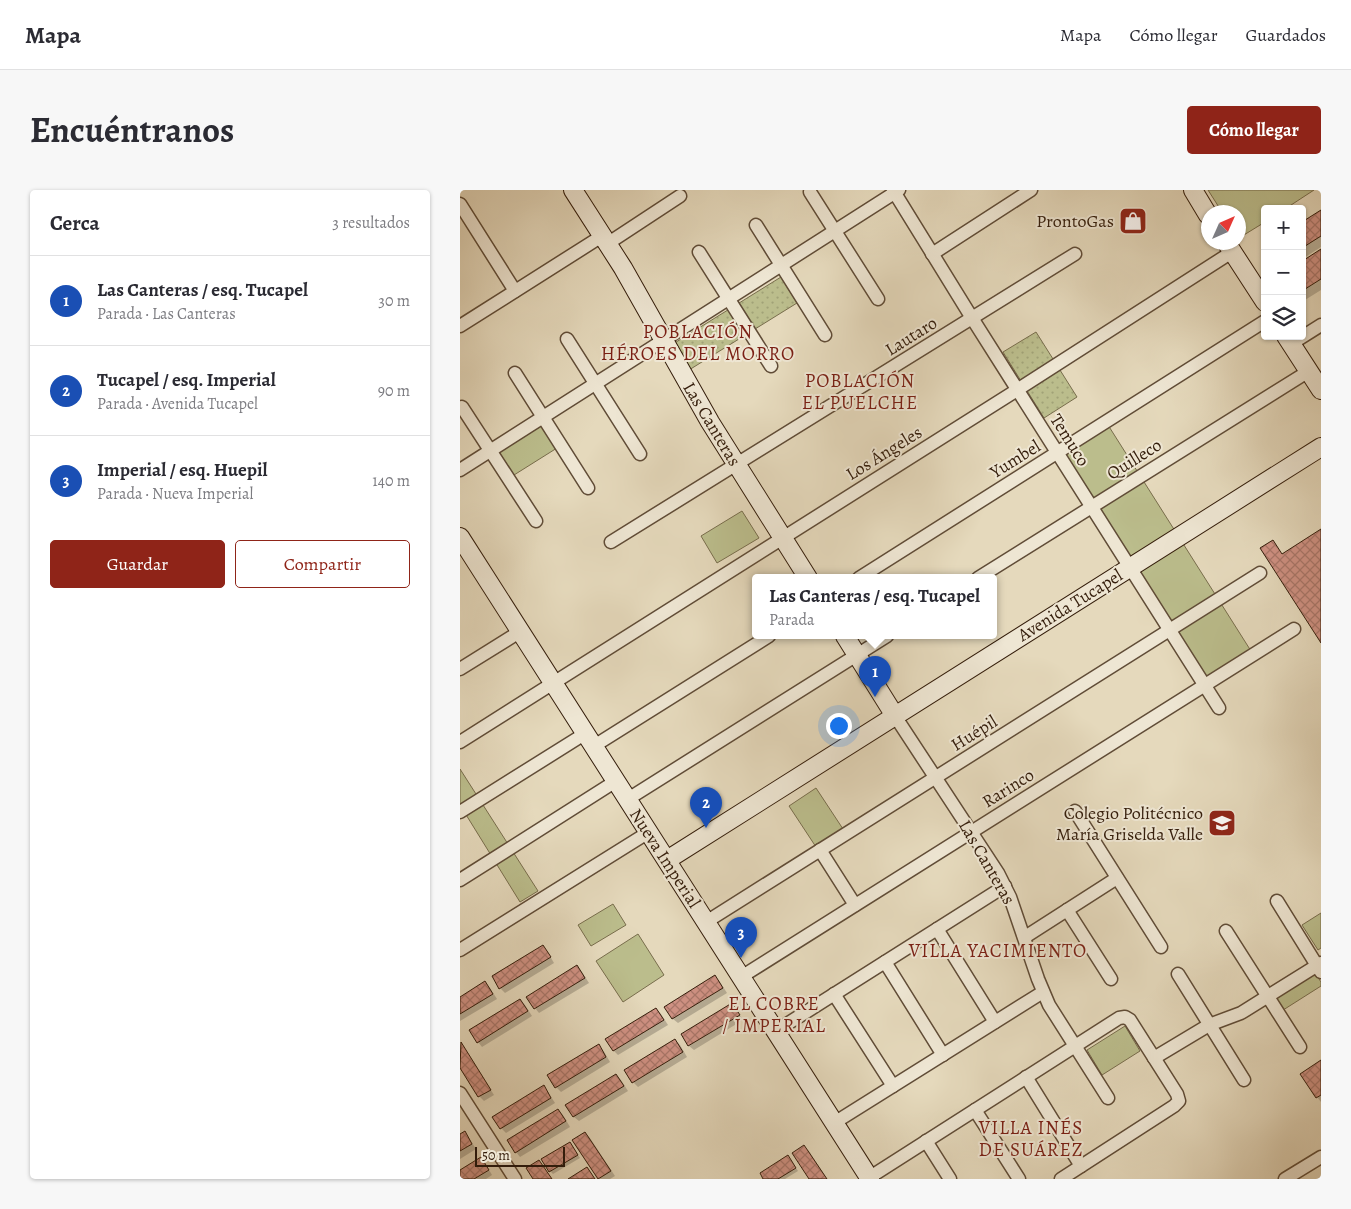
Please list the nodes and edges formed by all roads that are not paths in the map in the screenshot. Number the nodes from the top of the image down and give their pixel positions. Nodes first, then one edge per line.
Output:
1 (573, 190) edge
2 (1030, 190) edge
3 (1192, 190) edge
4 (896, 191) edge
5 (810, 192) dead end
6 (680, 196) dead end
7 (460, 204) edge
8 (1202, 205) edge
9 (756, 225) dead end
10 (835, 231) junction
11 (605, 240) junction
12 (1225, 250) edge
13 (1231, 250) edge
14 (700, 252) dead end
15 (932, 254) junction
16 (1075, 254) dead end
17 (781, 266) junction
18 (515, 291) junction
19 (1261, 296) edge
20 (729, 299) junction
21 (878, 299) dead end
22 (972, 318) junction
23 (1261, 324) edge
24 (1321, 325) edge
25 (460, 326) edge
26 (1306, 332) edge
27 (825, 335) dead end
28 (568, 339) dead end
29 (664, 340) junction
30 (1289, 340) edge
31 (771, 366) dead end
32 (1309, 371) junction
33 (515, 373) dead end
34 (596, 384) junction
35 (1018, 390) junction
36 (1321, 390) edge
37 (462, 407) dead end
38 (543, 417) junction
39 (1321, 447) edge
40 (490, 450) junction
41 (1057, 453) junction
42 (640, 454) dead end
43 (736, 464) junction
44 (460, 470) edge
45 (588, 488) dead end
46 (1091, 506) junction
47 (536, 521) dead end
48 (460, 537) edge
49 (782, 537) junction
50 (611, 542) dead end
51 (1130, 568) junction
52 (1260, 573) dead end
53 (805, 574) edge
54 (866, 574) edge
55 (984, 574) edge
56 (1294, 629) dead end
57 (1170, 630) junction
58 (521, 631) junction
59 (764, 639) edge
60 (847, 639) edge
61 (882, 639) edge
62 (857, 655) junction
63 (461, 665) edge
64 (554, 683) junction
65 (1204, 685) junction
66 (1219, 708) dead end
67 (895, 716) junction
68 (590, 740) junction
69 (460, 742) edge
70 (936, 777) junction
71 (616, 781) junction
72 (628, 799) junction
73 (1076, 811) dead end
74 (460, 812) edge
75 (649, 832) junction
76 (972, 832) junction
77 (820, 850) junction
78 (667, 860) junction
79 (1118, 878) junction
80 (460, 880) edge
81 (1005, 886) junction
82 (1277, 901) dead end
83 (855, 905) junction
84 (1067, 910) junction
85 (706, 922) junction
86 (937, 929) junction
87 (1226, 931) dead end
88 (1025, 937) junction
89 (1161, 947) dead end
90 (460, 950) edge
91 (885, 962) junction
92 (1320, 967) edge
93 (1178, 974) dead end
94 (741, 977) junction
95 (1111, 979) dead end
96 (1043, 992) junction
97 (834, 994) junction
98 (1267, 997) junction
99 (995, 1022) junction
100 (1210, 1025) junction
101 (776, 1031) junction
102 (1075, 1046) junction
103 (1300, 1047) dead end
104 (943, 1055) junction
105 (1154, 1058) junction
106 (1026, 1077) junction
107 (1244, 1080) dead end
108 (893, 1086) junction
109 (460, 1093) edge
110 (1108, 1098) dead end
111 (975, 1110) junction
112 (834, 1123) junction
113 (926, 1141) junction
114 (1321, 1157) edge
115 (1081, 1166) junction
116 (515, 1179) edge
117 (868, 1179) edge
118 (950, 1179) edge
119 (1019, 1179) edge
120 (1060, 1179) edge
121 (1285, 1179) edge

1 - 11 street, Las Canteras
2 - 15 street
3 - 8 street
4 - 10 street
4 - 15 street, Temuco
5 - 10 street
6 - 11 street
7 - 18 street
9 - 17 street
10 - 17 street
10 - 21 street
11 - 18 street
11 - 29 street, Las Canteras
12 - 35 street, Los Ángeles
13 - 19 street
14 - 20 street
15 - 22 street, Temuco
16 - 22 street, Lautaro
17 - 20 street
17 - 27 street
18 - 25 street
20 - 29 street
20 - 31 street
22 - 35 street, Temuco
22 - 43 street, Lautaro
23 - 41 street, Yumbel
24 - 26 street
28 - 34 street
29 - 34 street
29 - 43 street, Las Canteras
30 - 32 street
32 - 36 street
32 - 46 street, Quilleco
33 - 38 street
34 - 38 street
34 - 42 street
35 - 41 street, Temuco
35 - 49 street, Los Ángeles
37 - 40 street
38 - 40 street
38 - 45 street
39 - 51 street, Avenida Tucapel
40 - 44 street
40 - 47 street
41 - 46 street, Temuco
41 - 54 street, Yumbel
43 - 49 street, Las Canteras
43 - 50 street, Lautaro
46 - 51 street, Temuco
46 - 55 street, Quilleco
48 - 58 street, Nueva Imperial
49 - 53 street, Las Canteras
49 - 64 street, Los Ángeles
51 - 57 street, Temuco
51 - 67 street, Avenida Tucapel
52 - 57 street, Huépil
56 - 65 street, Rarinco
57 - 65 street, Temuco
57 - 70 street, Huépil
58 - 63 street
58 - 64 street, Nueva Imperial
59 - 68 street
60 - 62 street, Las Canteras
61 - 62 street
62 - 67 street, Las Canteras
62 - 72 street
64 - 68 street, Nueva Imperial
64 - 69 street, Los Ángeles
65 - 66 street, Temuco
65 - 76 street, Rarinco
67 - 70 street, Las Canteras
67 - 78 street, Avenida Tucapel
68 - 71 street, Nueva Imperial
68 - 74 street
70 - 76 street, Las Canteras
70 - 77 street, Huépil
71 - 72 street, Nueva Imperial
71 - 80 street
72 - 75 street, Nueva Imperial
73 - 79 street
75 - 78 street, Nueva Imperial
75 - 90 street
76 - 81 street, Las Canteras
76 - 83 street, Rarinco
77 - 83 street
77 - 85 street, Huépil
78 - 85 street, Nueva Imperial
79 - 84 street
79 - 89 street
81 - 86 street
81 - 88 street, Las Canteras
82 - 92 street
83 - 94 street, Rarinco
84 - 88 street
84 - 95 street
85 - 94 street, Nueva Imperial
86 - 91 street
86 - 99 street
87 - 98 street
88 - 96 street, Las Canteras
91 - 97 street
91 - 104 street
92 - 98 street
93 - 100 street
94 - 101 street, Nueva Imperial
96 - 99 street
96 - 102 street, Las Canteras
97 - 101 street
97 - 108 street
98 - 100 street
98 - 103 street
99 - 104 street
100 - 105 street
100 - 107 street
101 - 112 street, Nueva Imperial
102 - 105 street
102 - 106 street
102 - 110 street, Las Canteras
104 - 108 street
105 - 115 street
106 - 111 street
106 - 115 street
108 - 112 street
109 - 116 street
111 - 113 street
111 - 119 street
112 - 117 street, Nueva Imperial
113 - 117 street
113 - 118 street
114 - 121 street
115 - 120 street

